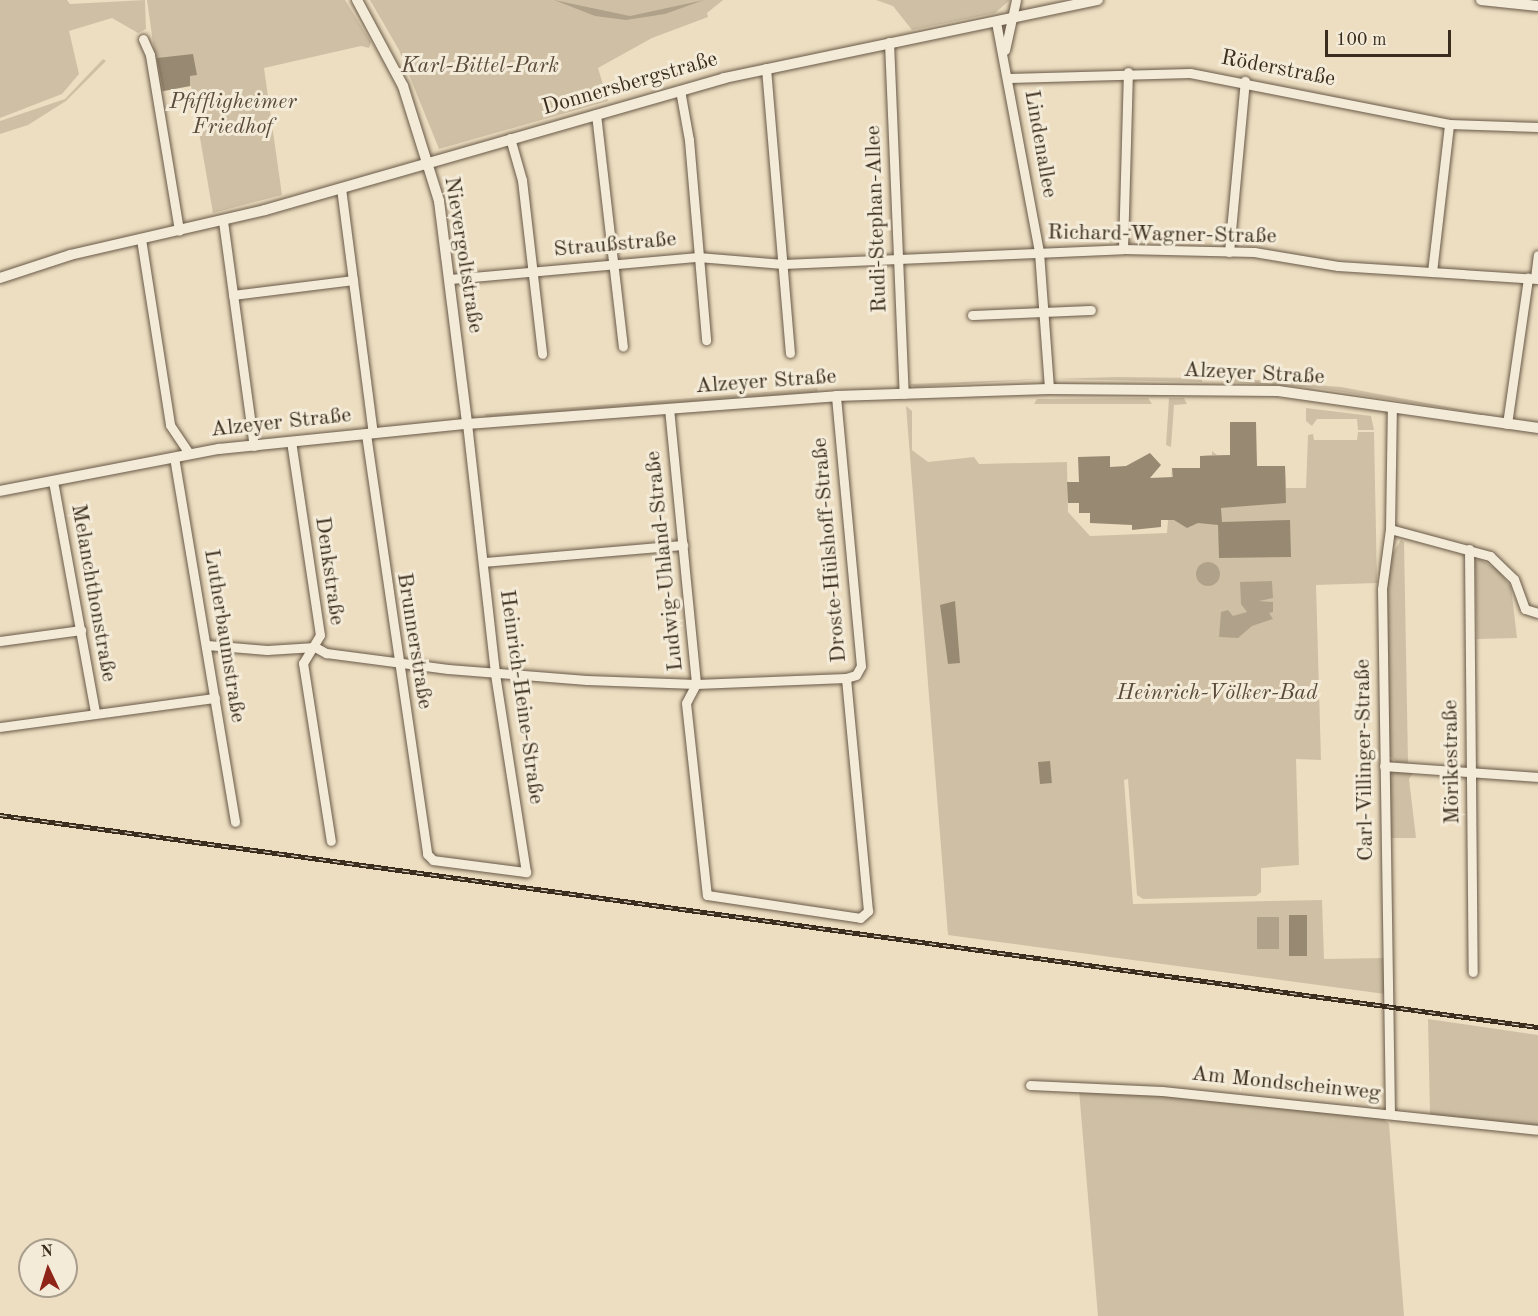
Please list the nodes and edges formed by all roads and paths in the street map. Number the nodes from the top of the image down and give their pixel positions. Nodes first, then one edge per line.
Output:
1 (357, 0) edge
2 (1016, 0) edge
3 (1098, 0) edge
4 (1481, 0) edge
5 (1522, 2) edge
6 (1538, 6) edge
7 (1014, 18) junction
8 (996, 22) junction
9 (143, 39) dead end
10 (889, 42) junction
11 (1004, 56) junction
12 (766, 68) junction
13 (1128, 72) junction
14 (1009, 78) junction
15 (1245, 81) junction
16 (680, 90) junction
17 (596, 114) junction
18 (1449, 124) junction
19 (1538, 127) edge
20 (510, 138) junction
21 (428, 163) junction
22 (341, 188) junction
23 (224, 222) junction
24 (178, 231) junction
25 (141, 239) junction
26 (1123, 249) junction
27 (1039, 252) junction
28 (1229, 252) junction
29 (1538, 255) edge
30 (698, 257) junction
31 (898, 258) junction
32 (613, 264) junction
33 (783, 264) junction
34 (532, 272) junction
35 (1432, 272) junction
36 (0, 278) edge
37 (1534, 278) edge
38 (450, 279) junction
39 (353, 280) junction
40 (233, 295) junction
41 (1091, 310) dead end
42 (1045, 311) junction
43 (972, 315) dead end
44 (706, 340) dead end
45 (623, 346) dead end
46 (790, 353) dead end
47 (542, 354) dead end
48 (1049, 389) junction
49 (904, 394) junction
50 (836, 396) junction
51 (1392, 407) junction
52 (669, 408) junction
53 (467, 424) junction
54 (1507, 424) junction
55 (1538, 428) edge
56 (370, 434) junction
57 (291, 441) junction
58 (254, 446) junction
59 (189, 453) junction
60 (174, 458) junction
61 (53, 481) junction
62 (0, 491) edge
63 (1390, 529) junction
64 (683, 545) junction
65 (1469, 549) junction
66 (484, 562) junction
67 (1538, 613) edge
68 (81, 630) junction
69 (0, 641) edge
70 (207, 645) junction
71 (315, 647) junction
72 (397, 661) junction
73 (495, 673) junction
74 (846, 678) junction
75 (696, 684) junction
76 (215, 698) junction
77 (95, 711) junction
78 (0, 727) edge
79 (1384, 766) junction
80 (1471, 770) junction
81 (1538, 777) edge
82 (235, 822) dead end
83 (331, 841) dead end
84 (427, 854) joint
85 (771, 904) joint
86 (1473, 972) dead end
87 (1030, 1085) dead end
88 (1390, 1114) junction
89 (1538, 1130) edge

1 - 21 street, Nievergoltstraße
2 - 7 street, Lindenallee
3 - 7 street, Donnersbergstraße
4 - 5 street
5 - 6 street
7 - 8 street, Donnersbergstraße
7 - 11 street, Lindenallee
8 - 10 street, Donnersbergstraße
8 - 11 street, Lindenallee
9 - 24 street
10 - 12 street, Donnersbergstraße
10 - 31 street, Rudi-Stephan-Allee
11 - 14 street, Lindenallee
12 - 16 street, Donnersbergstraße
12 - 33 street
13 - 14 street, Röderstraße
13 - 15 street, Röderstraße
13 - 26 street
14 - 27 street, Lindenallee
15 - 18 street, Röderstraße
15 - 28 street
16 - 17 street, Donnersbergstraße
16 - 30 street
17 - 20 street, Donnersbergstraße
17 - 32 street
18 - 19 street, Röderstraße
18 - 35 street
20 - 21 street, Donnersbergstraße
20 - 34 street
21 - 22 street, Donnersbergstraße
21 - 38 street, Nievergoltstraße
22 - 23 street, Donnersbergstraße
22 - 39 street, Brunnerstraße
23 - 24 street, Donnersbergstraße
23 - 40 street
24 - 25 street, Donnersbergstraße
25 - 36 street, Donnersbergstraße
25 - 59 street
26 - 27 street, Richard-Wagner-Straße
26 - 28 street, Richard-Wagner-Straße
27 - 31 street, Richard-Wagner-Straße
27 - 42 street, Lindenallee
28 - 35 street, Richard-Wagner-Straße
29 - 37 street
30 - 32 street, Straußstraße
30 - 33 street, Straußstraße
30 - 44 street
31 - 33 street, Richard-Wagner-Straße
31 - 49 street, Rudi-Stephan-Allee
32 - 34 street, Straußstraße
32 - 45 street
33 - 46 street
34 - 38 street, Straußstraße
34 - 47 street
35 - 37 street, Richard-Wagner-Straße
37 - 54 street
38 - 53 street, Nievergoltstraße
39 - 40 street
39 - 56 street, Brunnerstraße
40 - 58 street
41 - 42 street
42 - 43 street
42 - 48 street, Lindenallee
48 - 49 street, Alzeyer Straße
48 - 51 street, Alzeyer Straße
49 - 50 street, Alzeyer Straße
50 - 52 street, Alzeyer Straße
50 - 74 street, Droste-Hülshoff-Straße
51 - 54 street, Alzeyer Straße
51 - 63 street, Carl-Villinger-Straße
52 - 53 street, Alzeyer Straße
52 - 64 street, Ludwig-Uhland-Straße
53 - 56 street, Alzeyer Straße
53 - 66 street, Heinrich-Heine-Straße
54 - 55 street, Alzeyer Straße
56 - 57 street, Alzeyer Straße
56 - 72 street, Brunnerstraße
57 - 58 street, Alzeyer Straße
57 - 71 street, Denkstraße
58 - 59 street, Alzeyer Straße
59 - 60 street, Alzeyer Straße
60 - 61 street, Alzeyer Straße
60 - 70 street, Lutherbaumstraße
61 - 62 street, Alzeyer Straße
61 - 68 street, Melanchthonstraße
63 - 65 street
63 - 79 street, Carl-Villinger-Straße
64 - 66 street
64 - 75 street, Ludwig-Uhland-Straße
65 - 67 street
65 - 80 street, Mörikestraße
66 - 73 street, Heinrich-Heine-Straße
68 - 69 street
68 - 77 street, Melanchthonstraße
70 - 71 street
70 - 76 street, Lutherbaumstraße
71 - 72 street
71 - 83 street, Denkstraße
72 - 73 street
72 - 84 street, Brunnerstraße
73 - 75 street
73 - 84 street, Heinrich-Heine-Straße
74 - 75 street
74 - 85 street, Droste-Hülshoff-Straße
75 - 85 street, Ludwig-Uhland-Straße
76 - 77 street
76 - 82 street, Lutherbaumstraße
77 - 78 street
79 - 80 street
79 - 88 street, Carl-Villinger-Straße
80 - 81 street
80 - 86 street, Mörikestraße
87 - 88 street, Am Mondscheinweg
88 - 89 street, Am Mondscheinweg

